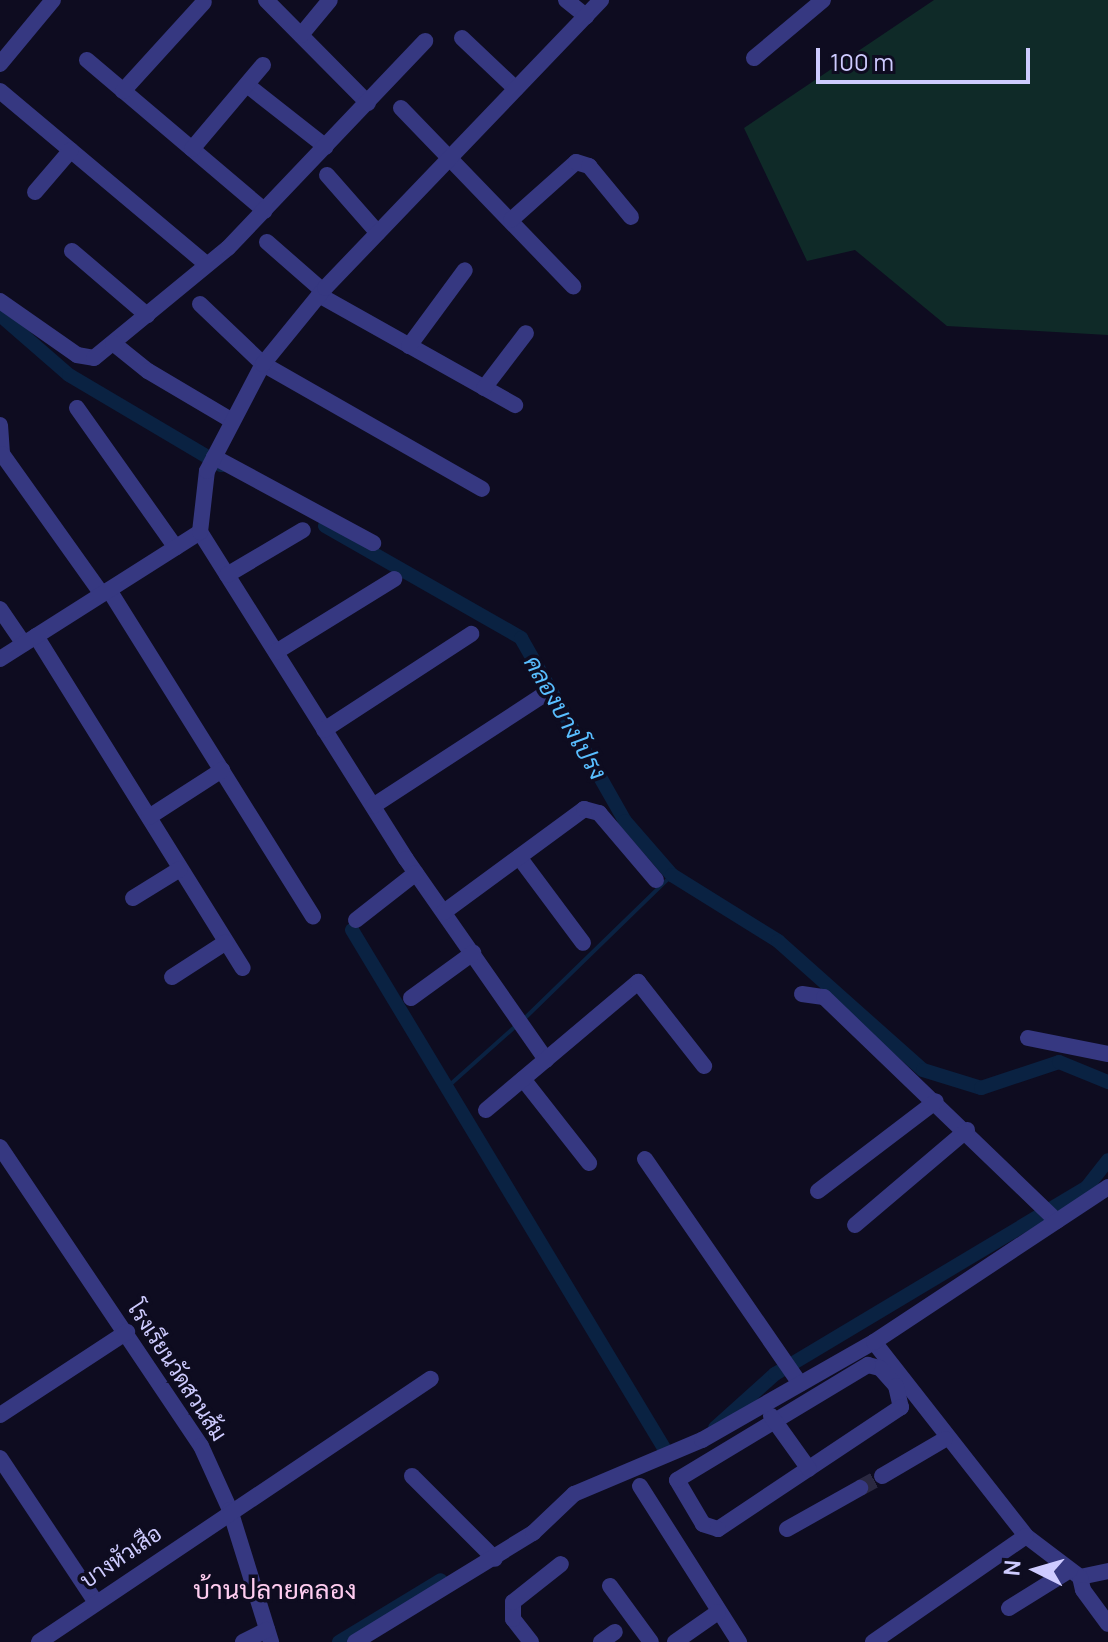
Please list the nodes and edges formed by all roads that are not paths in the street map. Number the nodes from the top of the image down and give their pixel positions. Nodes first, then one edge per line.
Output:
1 (53, 0) edge
2 (266, 0) edge
3 (330, 0) edge
4 (566, 0) edge
5 (601, 0) edge
6 (823, 0) edge
7 (204, 2) edge
8 (586, 16) junction
9 (301, 35) junction
10 (462, 38) dead end
11 (425, 41) dead end
12 (754, 58) dead end
13 (87, 60) dead end
14 (0, 64) edge
15 (263, 65) dead end
16 (247, 85) junction
17 (516, 89) junction
18 (0, 91) edge
19 (123, 91) junction
20 (368, 103) junction
21 (401, 108) dead end
22 (326, 147) junction
23 (192, 149) junction
24 (71, 150) junction
25 (451, 157) junction
26 (327, 175) dead end
27 (35, 192) dead end
28 (265, 211) junction
29 (631, 217) dead end
30 (511, 220) junction
31 (378, 233) junction
32 (267, 242) dead end
33 (72, 251) dead end
34 (207, 265) junction
35 (465, 270) dead end
36 (573, 286) dead end
37 (321, 293) junction
38 (0, 301) edge
39 (200, 304) dead end
40 (147, 315) junction
41 (526, 333) dead end
42 (113, 343) junction
43 (409, 346) junction
44 (263, 364) junction
45 (484, 388) junction
46 (515, 405) dead end
47 (77, 408) dead end
48 (231, 420) junction
49 (0, 425) edge
50 (212, 459) junction
51 (482, 489) dead end
52 (303, 530) dead end
53 (200, 532) junction
54 (373, 543) dead end
55 (176, 548) junction
56 (227, 575) junction
57 (394, 579) dead end
58 (106, 592) junction
59 (0, 609) edge
60 (471, 634) dead end
61 (30, 640) junction
62 (276, 652) junction
63 (0, 659) edge
64 (545, 694) dead end
65 (324, 730) junction
66 (222, 770) junction
67 (373, 806) junction
68 (149, 817) junction
69 (519, 857) junction
70 (180, 869) junction
71 (416, 873) junction
72 (656, 880) dead end
73 (133, 898) dead end
74 (444, 912) junction
75 (313, 916) dead end
76 (356, 920) dead end
77 (226, 942) junction
78 (583, 943) dead end
79 (473, 953) junction
80 (243, 968) dead end
81 (172, 977) dead end
82 (802, 994) dead end
83 (411, 998) dead end
84 (1028, 1038) dead end
85 (1108, 1054) edge
86 (546, 1060) junction
87 (704, 1066) dead end
88 (523, 1079) junction
89 (936, 1101) junction
90 (486, 1110) dead end
91 (967, 1130) junction
92 (0, 1147) edge
93 (645, 1159) dead end
94 (589, 1163) dead end
95 (1108, 1187) edge
96 (818, 1191) dead end
97 (1049, 1212) junction
98 (855, 1225) dead end
99 (127, 1332) junction
100 (874, 1342) junction
101 (796, 1378) junction
102 (431, 1379) dead end
103 (762, 1406) junction
104 (0, 1415) edge
105 (776, 1422) junction
106 (945, 1439) junction
107 (0, 1458) edge
108 (809, 1469) junction
109 (412, 1476) dead end
110 (882, 1476) tunnel mouth
111 (633, 1478) junction
112 (860, 1488) tunnel mouth
113 (230, 1510) junction
114 (787, 1529) dead end
115 (1026, 1536) junction
116 (495, 1559) junction
117 (561, 1564) dead end
118 (1108, 1571) edge
119 (1075, 1573) junction
120 (610, 1586) dead end
121 (95, 1601) junction
122 (1009, 1608) dead end
123 (718, 1612) junction
124 (1108, 1624) edge
125 (615, 1632) dead end
126 (269, 1636) edge
127 (39, 1642) edge
128 (243, 1642) edge
129 (355, 1642) edge
130 (531, 1642) edge
131 (601, 1642) edge
132 (651, 1642) edge
133 (675, 1642) edge
134 (739, 1642) edge
135 (873, 1642) edge

1 - 14 street
2 - 9 street
3 - 9 street
4 - 8 street
5 - 8 street
6 - 12 street
7 - 19 street
8 - 17 street
9 - 20 street
10 - 17 street
11 - 20 street
13 - 19 street
15 - 16 street
16 - 22 street
16 - 23 street
17 - 25 street
18 - 24 street
19 - 23 street
20 - 22 street
21 - 25 street
22 - 28 street
23 - 28 street
24 - 27 street
24 - 34 street
25 - 30 street
25 - 31 street
26 - 31 street
28 - 34 street
29 - 30 street
30 - 36 street
31 - 37 street
32 - 37 street
33 - 40 street
34 - 40 street
35 - 43 street
37 - 43 street
37 - 44 street
38 - 42 street
39 - 44 street
40 - 42 street
41 - 45 street
42 - 48 street
43 - 45 street
44 - 48 street
44 - 51 street
45 - 46 street
47 - 55 street
48 - 50 street
49 - 58 street
50 - 53 street
50 - 54 street
52 - 56 street
53 - 55 street
53 - 56 street
55 - 58 street
56 - 62 street
57 - 62 street
58 - 61 street
58 - 66 street
59 - 61 street
60 - 65 street
61 - 63 street
61 - 68 street
62 - 65 street
64 - 67 street
65 - 67 street
66 - 68 street
66 - 75 street
67 - 71 street
68 - 70 street
69 - 72 street
69 - 74 street
69 - 78 street
70 - 73 street
70 - 77 street
71 - 74 street
71 - 76 street
74 - 79 street
77 - 80 street
77 - 81 street
79 - 83 street
79 - 86 street
82 - 89 street
84 - 85 street
86 - 87 street
86 - 88 street
88 - 90 street
88 - 94 street
89 - 91 street
89 - 96 street
91 - 97 street
91 - 98 street
92 - 99 street, โรงเรียนวัดสวนส้ม
93 - 101 street
95 - 97 street
97 - 100 street
99 - 104 street
99 - 113 street, โรงเรียนวัดสวนส้ม
100 - 101 street
100 - 106 street
101 - 103 street
102 - 113 street, บางหัวเสือ
103 - 105 street
103 - 111 street
105 - 108 street
105 - 108 street
105 - 108 street
106 - 110 street
106 - 115 street
107 - 121 street
109 - 116 street
111 - 116 street
111 - 123 street
112 - 114 street
113 - 121 street, บางหัวเสือ
113 - 126 street, โรงเรียนวัดสวนส้ม
115 - 119 street
115 - 135 street
116 - 129 street
117 - 130 street
118 - 119 street
119 - 122 street
119 - 124 street
120 - 132 street
121 - 127 street, บางหัวเสือ
123 - 133 street
123 - 134 street
125 - 131 street
126 - 128 street

